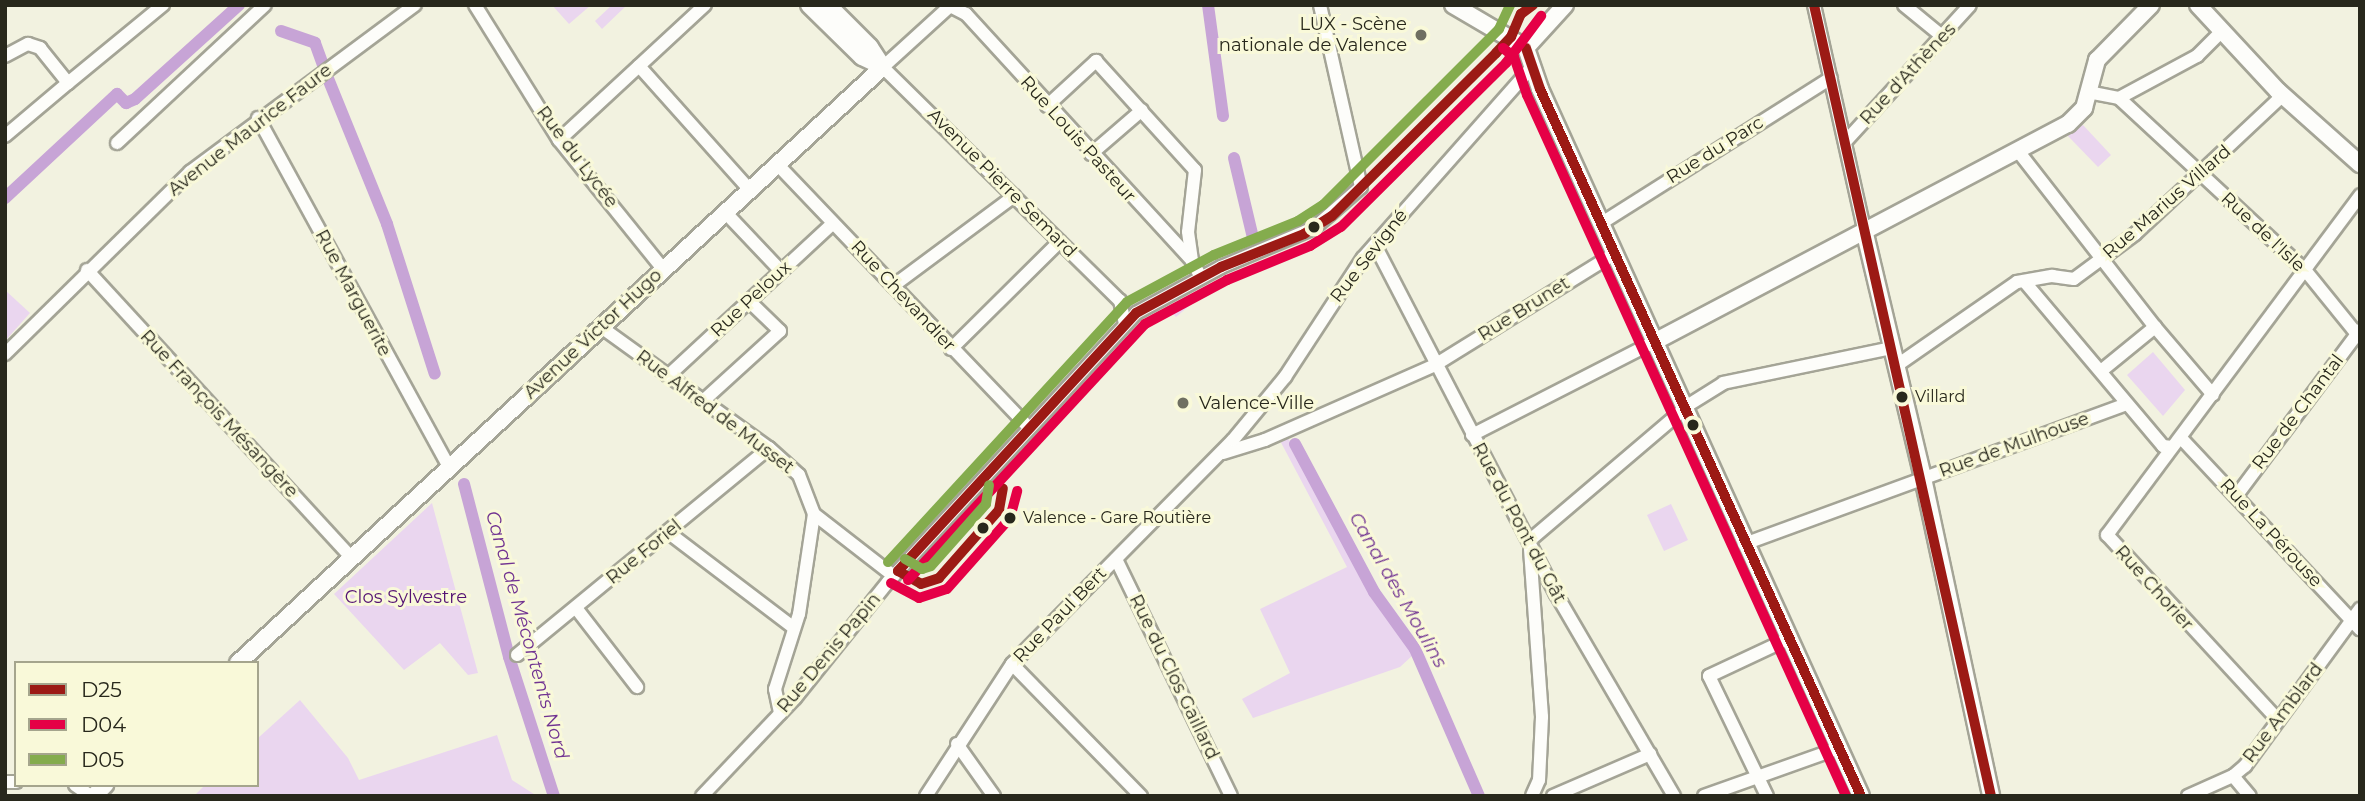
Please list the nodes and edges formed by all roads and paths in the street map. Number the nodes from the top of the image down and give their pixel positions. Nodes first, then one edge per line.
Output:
1 (163, 5) edge
2 (265, 5) edge
3 (415, 5) edge
4 (475, 5) edge
5 (705, 5) edge
6 (809, 5) edge
7 (828, 5) edge
8 (1320, 5) edge
9 (1453, 5) edge
10 (1565, 5) edge
11 (1814, 5) edge
12 (1904, 5) edge
13 (1970, 5) edge
14 (2151, 5) edge
15 (2198, 5) edge
16 (950, 6) edge
17 (2222, 31) junction
18 (1943, 37) junction
19 (1526, 48) junction
20 (5, 56) edge
21 (639, 66) junction
22 (883, 67) junction
23 (1530, 69) junction
24 (1831, 78) junction
25 (68, 83) junction
26 (2088, 92) junction
27 (2283, 95) junction
28 (2119, 98) junction
29 (1047, 106) junction
30 (1142, 110) junction
31 (258, 118) junction
32 (5, 136) edge
33 (559, 140) junction
34 (1845, 142) junction
35 (117, 143) dead end
36 (2018, 151) junction
37 (1091, 154) junction
38 (776, 164) junction
39 (2360, 164) edge
40 (2201, 174) junction
41 (749, 189) junction
42 (1014, 195) junction
43 (2360, 195) edge
44 (725, 212) junction
45 (833, 223) junction
46 (1600, 224) junction
47 (1865, 234) junction
48 (1060, 241) junction
49 (1375, 245) junction
50 (1614, 254) junction
51 (2103, 258) junction
52 (1192, 261) junction
53 (663, 269) junction
54 (87, 270) junction
55 (2305, 270) junction
56 (781, 271) junction
57 (1201, 277) junction
58 (2024, 281) junction
59 (893, 286) junction
60 (749, 301) junction
61 (1120, 301) junction
62 (1148, 305) junction
63 (1125, 324) junction
64 (601, 327) junction
65 (2155, 327) junction
66 (2359, 334) edge
67 (1654, 342) junction
68 (1892, 348) junction
69 (951, 349) junction
70 (5, 354) edge
71 (1435, 365) junction
72 (1896, 366) junction
73 (2101, 371) junction
74 (668, 376) junction
75 (2213, 395) junction
76 (703, 401) junction
77 (2126, 404) junction
78 (1685, 410) junction
79 (1029, 428) junction
80 (1472, 435) junction
81 (2176, 442) junction
82 (769, 448) junction
83 (1220, 454) junction
84 (449, 467) junction
85 (1923, 478) junction
86 (2237, 495) junction
87 (814, 514) junction
88 (669, 533) junction
89 (1529, 541) junction
90 (1744, 544) junction
91 (351, 557) junction
92 (1116, 559) junction
93 (894, 576) junction
94 (576, 608) junction
95 (2360, 609) edge
96 (2355, 625) edge
97 (794, 628) junction
98 (1788, 639) junction
99 (517, 654) dead end
100 (240, 661) edge
101 (1012, 664) junction
102 (637, 687) dead end
103 (780, 713) junction
104 (2278, 720) junction
105 (957, 744) junction
106 (1839, 748) junction
107 (1650, 754) junction
108 (1756, 775) junction
109 (2233, 776) junction
110 (702, 796) edge
111 (926, 796) edge
112 (994, 796) edge
113 (1141, 796) edge
114 (1231, 796) edge
115 (1532, 796) edge
116 (1553, 796) edge
117 (1674, 796) edge
118 (1704, 796) edge
119 (1767, 796) edge
120 (1861, 796) edge
121 (1991, 796) edge
122 (2188, 796) edge
123 (2250, 796) edge

1 - 25 street
2 - 35 street
3 - 31 street, Avenue Maurice Faure
4 - 33 street, Rue du Lycée
5 - 21 street
6 - 22 main road
7 - 22 main road
8 - 57 street, Rue Denis Papin
9 - 19 main road
10 - 19 main road
11 - 24 street
12 - 18 street
13 - 18 street, Rue d'Athènes
14 - 26 main road
15 - 17 main road
16 - 22 street, Avenue Victor Hugo
16 - 29 street, Rue Louis Pasteur
17 - 27 main road
17 - 28 street
18 - 34 street, Rue d'Athènes
19 - 23 main road
20 - 25 street
21 - 33 street
21 - 41 street
22 - 38 main road, Avenue Victor Hugo
22 - 42 street, Avenue Pierre Semard
23 - 46 main road
23 - 49 street, Rue Sevigné
24 - 34 street
24 - 46 street, Rue du Parc
25 - 32 street
26 - 28 street
26 - 36 main road
27 - 39 main road
27 - 40 street, Rue Marius Villard
28 - 40 street, Rue de l'Isle
29 - 30 street
29 - 37 street, Rue Louis Pasteur
30 - 37 street
30 - 52 street
31 - 54 street, Avenue Maurice Faure
31 - 84 street, Rue Marguerite
33 - 53 street, Rue du Lycée
34 - 47 street
36 - 47 main road
36 - 51 street
37 - 52 street, Rue Louis Pasteur
38 - 41 main road, Avenue Victor Hugo
38 - 45 street, Rue Chevandier
40 - 51 street, Rue Marius Villard
40 - 55 street, Rue de l'Isle
41 - 44 main road, Avenue Victor Hugo
42 - 48 street, Avenue Pierre Semard
42 - 59 street
43 - 55 street
44 - 53 main road, Avenue Victor Hugo
44 - 56 street
45 - 56 street, Rue Peloux
45 - 59 street, Rue Chevandier
46 - 50 main road
47 - 67 main road
47 - 68 main road
48 - 61 street, Avenue Pierre Semard
48 - 69 street
49 - 71 street, Rue du Pont du Gât
49 - 83 street, Rue Sevigné
50 - 67 main road
50 - 71 street, Rue Brunet
51 - 58 street, Rue Marius Villard
51 - 65 street
52 - 57 street, Rue Louis Pasteur
53 - 64 main road, Avenue Victor Hugo
54 - 70 street, Avenue Maurice Faure
54 - 91 street, Rue François Mésangère
55 - 66 street, Rue de l'Isle
55 - 75 street
56 - 60 street, Rue Peloux
57 - 62 street, Rue Denis Papin
58 - 72 street, Rue Marius Villard
58 - 73 street, Rue La Pérouse
59 - 69 street, Rue Chevandier
60 - 74 street, Rue Peloux
60 - 76 street
61 - 62 street
61 - 63 street
62 - 63 street, Rue Denis Papin
63 - 79 street, Rue Denis Papin
64 - 74 street, Rue Alfred de Musset
64 - 84 main road, Avenue Victor Hugo
65 - 73 street
65 - 75 street
66 - 86 street, Rue de Chantal
67 - 78 main road
67 - 80 street
68 - 72 main road
68 - 78 street
69 - 79 street, Rue Chevandier
71 - 80 street, Rue du Pont du Gât
71 - 83 street, Rue Brunet
72 - 85 main road
73 - 77 street, Rue La Pérouse
74 - 76 street, Rue Alfred de Musset
75 - 81 street
76 - 82 street, Rue Alfred de Musset
77 - 81 street, Rue La Pérouse
77 - 85 street, Rue de Mulhouse
78 - 89 street
78 - 90 main road
79 - 93 street, Rue Denis Papin
80 - 89 street, Rue du Pont du Gât
81 - 86 street, Rue La Pérouse
81 - 104 street, Rue Chorier
82 - 87 street, Rue Alfred de Musset
82 - 88 street, Rue Foriel
83 - 92 street, Rue Paul Bert
84 - 91 main road, Avenue Victor Hugo
85 - 90 street, Rue de Mulhouse
85 - 121 main road
86 - 96 street, Rue La Pérouse
87 - 93 street
87 - 97 street
88 - 94 street, Rue Foriel
88 - 97 street
89 - 107 street, Rue du Pont du Gât
89 - 115 street
90 - 98 main road
91 - 100 main road, Avenue Victor Hugo
92 - 101 street, Rue Paul Bert
92 - 114 street, Rue du Clos Gaillard
93 - 103 street, Rue Denis Papin
94 - 99 street, Rue Foriel
94 - 102 street
95 - 96 street, Rue Amblard
96 - 104 street, Rue Amblard
97 - 103 street
98 - 106 main road
98 - 108 street
101 - 105 street, Rue Paul Bert
101 - 113 street
103 - 110 street, Rue Denis Papin
104 - 109 street, Rue Amblard
105 - 111 street, Rue Paul Bert
105 - 112 street
106 - 108 street
106 - 120 main road
107 - 116 street
107 - 117 street, Rue du Pont du Gât
108 - 118 street
108 - 119 street
109 - 122 street, Rue Amblard
109 - 123 street

